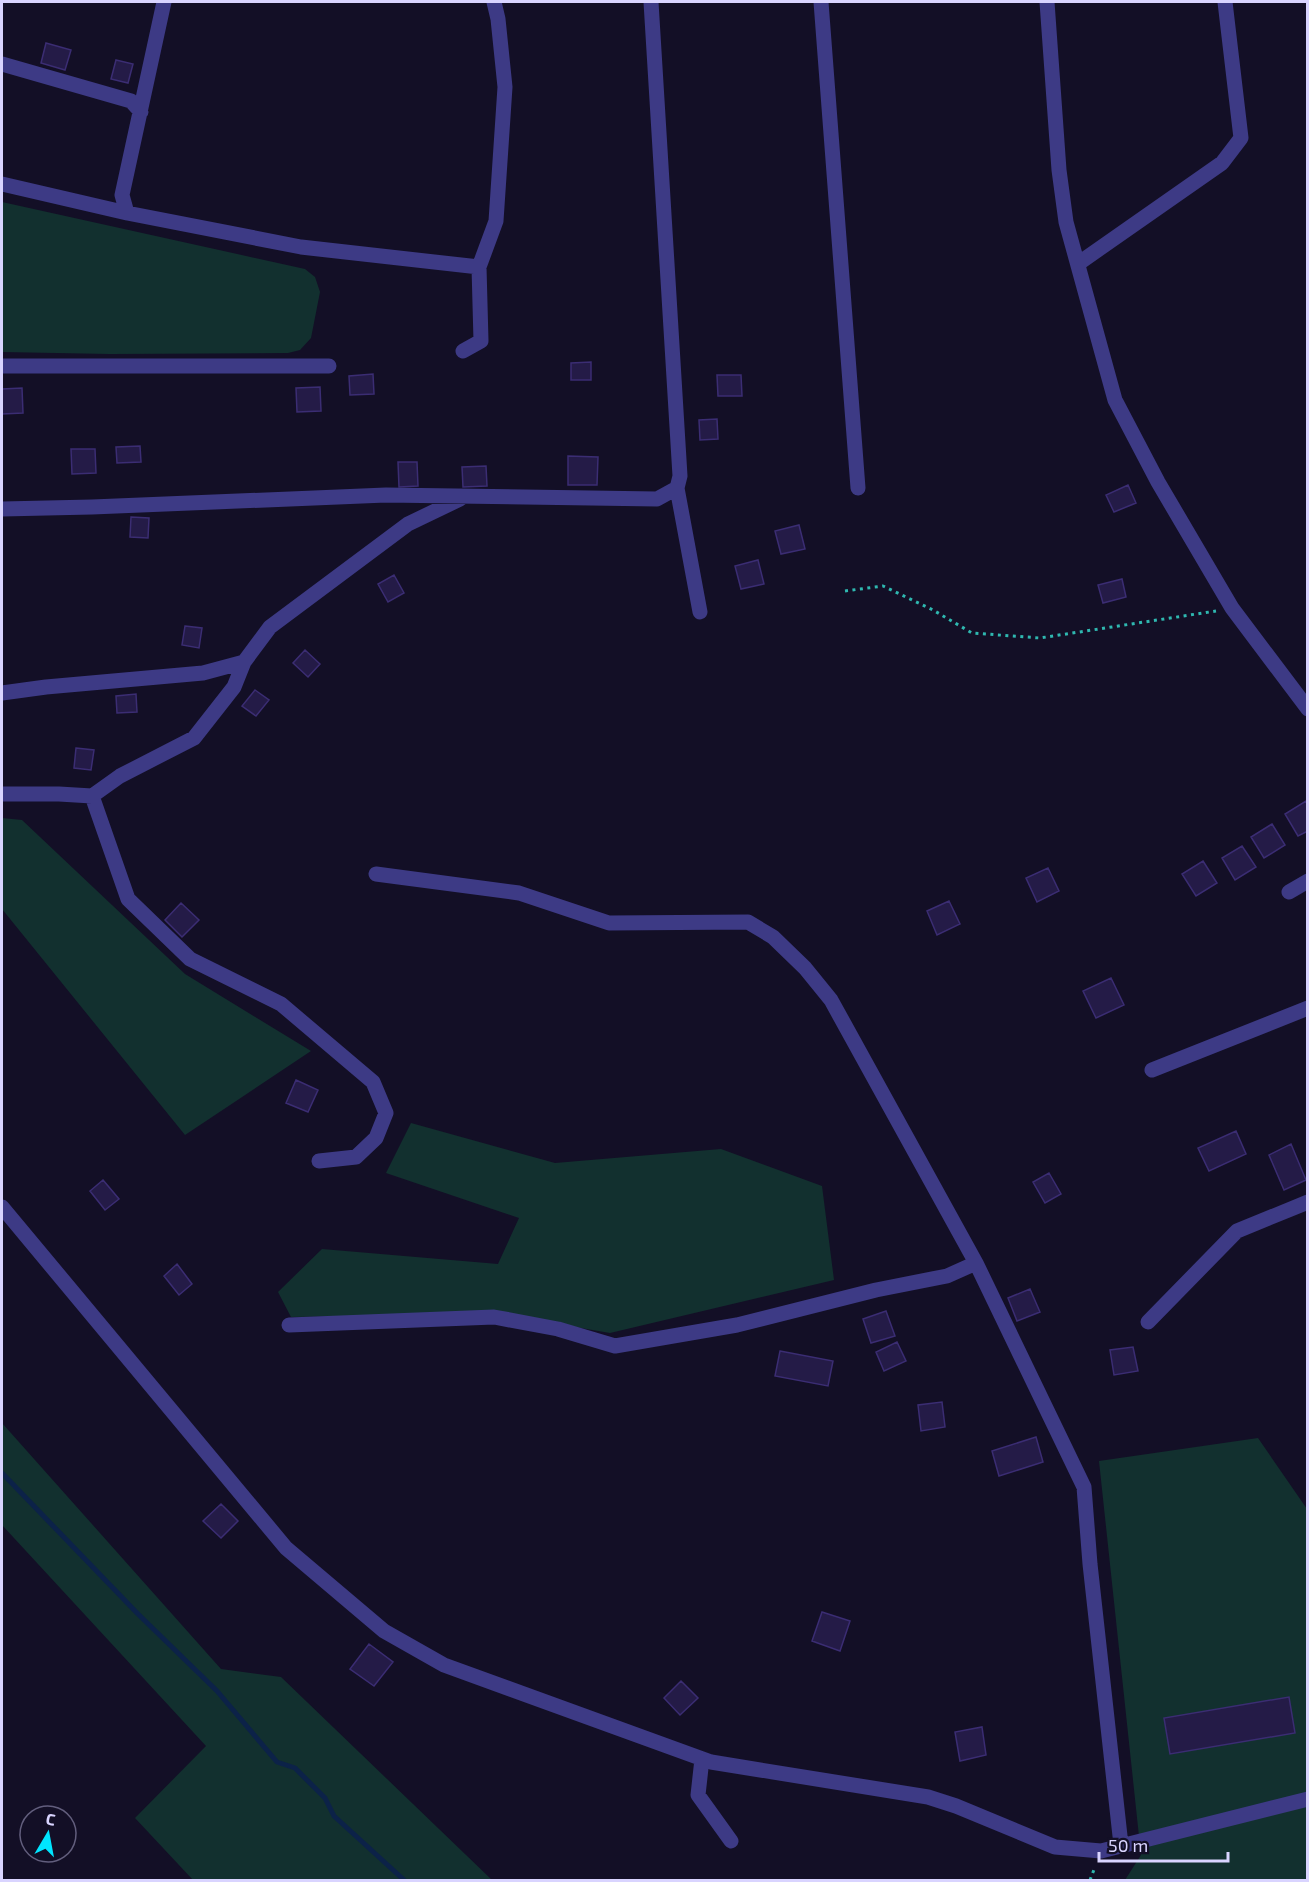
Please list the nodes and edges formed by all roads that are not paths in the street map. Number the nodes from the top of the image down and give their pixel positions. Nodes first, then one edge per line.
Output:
1 (164, 2) edge
2 (494, 2) edge
3 (651, 2) edge
4 (821, 2) edge
5 (1047, 2) edge
6 (1225, 2) edge
7 (2, 64) edge
8 (141, 112) junction
9 (2, 184) edge
10 (127, 213) junction
11 (1079, 264) junction
12 (479, 267) junction
13 (463, 351) dead end
14 (2, 366) edge
15 (329, 366) dead end
16 (676, 488) junction
17 (858, 488) dead end
18 (463, 497) junction
19 (2, 509) edge
20 (700, 612) dead end
21 (244, 662) junction
22 (2, 693) edge
23 (1308, 709) edge
24 (2, 794) edge
25 (92, 796) junction
26 (376, 874) dead end
27 (1308, 881) edge
28 (1289, 892) dead end
29 (1308, 1008) edge
30 (1152, 1070) dead end
31 (319, 1161) dead end
32 (1308, 1202) edge
33 (2, 1207) edge
34 (976, 1263) junction
35 (1148, 1322) dead end
36 (290, 1325) dead end
37 (702, 1759) junction
38 (1308, 1799) edge
39 (731, 1841) dead end
40 (1121, 1845) junction

1 - 8 street
2 - 12 street
3 - 16 street
4 - 17 street
5 - 11 street
6 - 11 street
7 - 8 street
8 - 10 street
9 - 10 street
10 - 12 street
11 - 23 street
12 - 13 street
14 - 15 street
16 - 18 street
16 - 20 street
18 - 19 street
18 - 21 street
21 - 22 street
21 - 25 street
24 - 25 street
25 - 31 street
26 - 34 street
27 - 28 street
29 - 30 street
32 - 35 street
33 - 37 street
34 - 36 street
34 - 40 street
37 - 39 street
37 - 40 street
38 - 40 street

